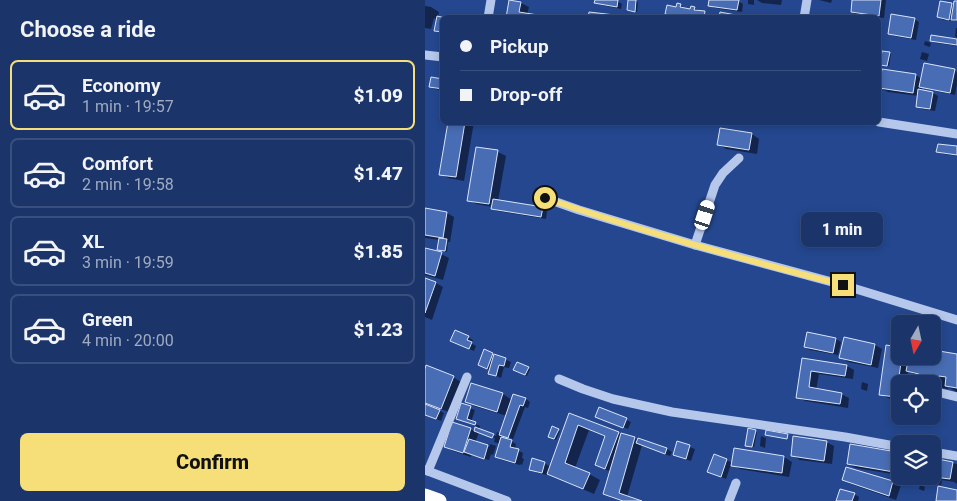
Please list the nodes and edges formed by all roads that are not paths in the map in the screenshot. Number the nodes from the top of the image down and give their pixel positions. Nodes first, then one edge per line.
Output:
1 (491, 0) edge
2 (807, 0) edge
3 (488, 15) edge
4 (804, 15) edge
5 (425, 55) edge
6 (440, 57) edge
7 (881, 122) edge
8 (957, 134) edge
9 (739, 158) dead end
10 (545, 198) dead end
11 (695, 245) junction
12 (957, 320) edge
13 (467, 377) dead end
14 (559, 378) dead end
15 (941, 393) edge
16 (957, 397) edge
17 (891, 446) edge
18 (941, 453) edge
19 (957, 456) edge
20 (427, 471) edge
21 (736, 483) dead end
22 (425, 496) edge
23 (439, 501) edge
24 (507, 501) edge
25 (729, 501) edge

1 - 3 street
2 - 4 street
5 - 6 street
7 - 8 street
9 - 11 street
10 - 11 street
11 - 12 street
13 - 20 street
14 - 17 street
15 - 16 street
18 - 19 street
20 - 24 street
21 - 25 street
22 - 23 highway

